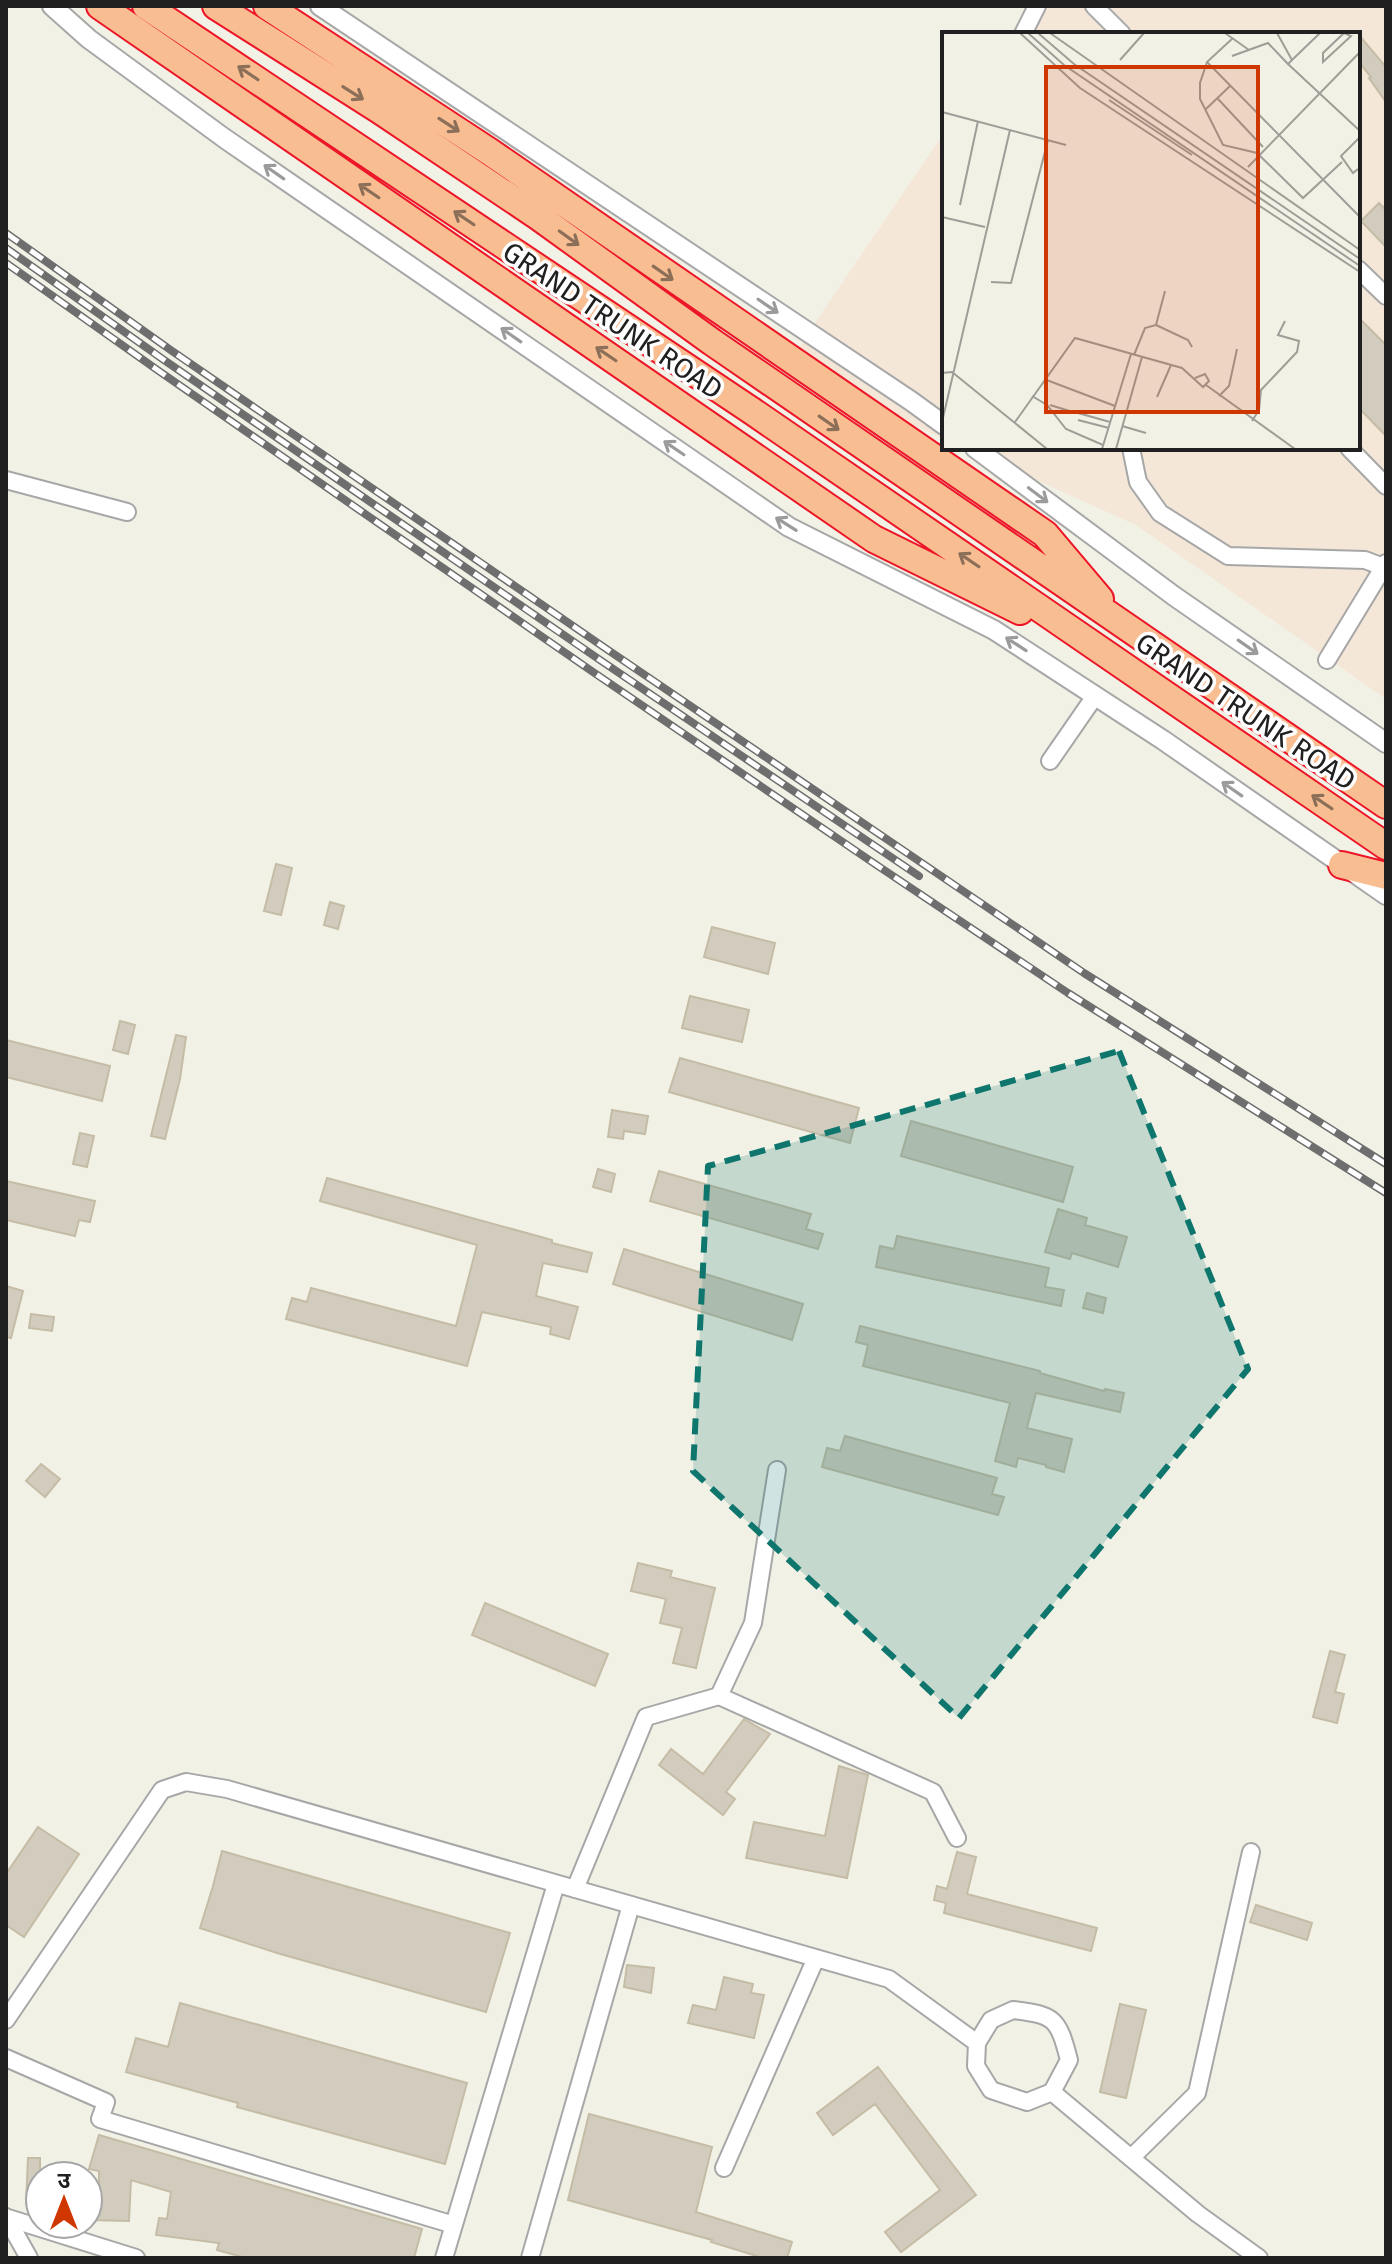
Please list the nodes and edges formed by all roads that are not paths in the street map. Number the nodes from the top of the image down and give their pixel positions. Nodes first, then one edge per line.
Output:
1 (52, 6) edge
2 (216, 6) edge
3 (267, 6) edge
4 (320, 6) edge
5 (1037, 6) edge
6 (1094, 6) edge
7 (102, 8) edge
8 (153, 10) edge
9 (1024, 32) edge
10 (1120, 32) edge
11 (1360, 271) edge
12 (1386, 296) edge
13 (942, 424) edge
14 (978, 450) edge
15 (1131, 450) edge
16 (1351, 450) edge
17 (7, 485) edge
18 (1386, 486) edge
19 (127, 512) dead end
20 (1385, 566) edge
21 (1124, 626) junction
22 (1109, 656) junction
23 (1327, 660) dead end
24 (1095, 696) junction
25 (1386, 743) edge
26 (1050, 761) dead end
27 (1386, 805) edge
28 (1386, 846) edge
29 (1342, 865) junction
30 (1386, 876) edge
31 (1386, 895) edge
32 (777, 1470) dead end
33 (719, 1696) junction
34 (957, 1838) dead end
35 (1251, 1852) dead end
36 (556, 1884) junction
37 (575, 1889) junction
38 (631, 1905) junction
39 (816, 1958) junction
40 (6, 2020) edge
41 (977, 2043) junction
42 (6, 2058) edge
43 (1052, 2092) junction
44 (1131, 2158) junction
45 (724, 2168) dead end
46 (7, 2218) edge
47 (454, 2225) junction
48 (125, 2256) edge
49 (29, 2258) edge
50 (444, 2258) edge
51 (530, 2258) edge
52 (1259, 2258) edge

24 -> 1 street
2 -> 21 highway, GRAND TRUNK ROAD
3 -> 21 highway, GRAND TRUNK ROAD
4 -> 13 street
5 - 9 street
6 - 10 street
22 -> 7 highway, GRAND TRUNK ROAD
22 -> 8 highway, GRAND TRUNK ROAD
11 - 12 street
14 -> 25 street
15 - 20 street
16 - 18 street
17 - 19 street
20 - 23 street
21 - 27 highway, GRAND TRUNK ROAD
28 -> 22 highway, GRAND TRUNK ROAD
24 - 26 street
29 -> 24 street
29 - 30 highway
29 - 31 street
32 - 33 street
33 - 34 street
33 - 37 street
35 - 44 street
36 - 37 street
36 - 40 street
36 - 47 street
37 - 38 street
38 - 39 street
38 - 51 street
39 - 41 street
39 - 45 street
41 - 43 street
41 - 43 street
42 - 47 street
43 - 44 street
44 - 52 street
46 - 48 street
46 - 49 street
47 - 50 street

